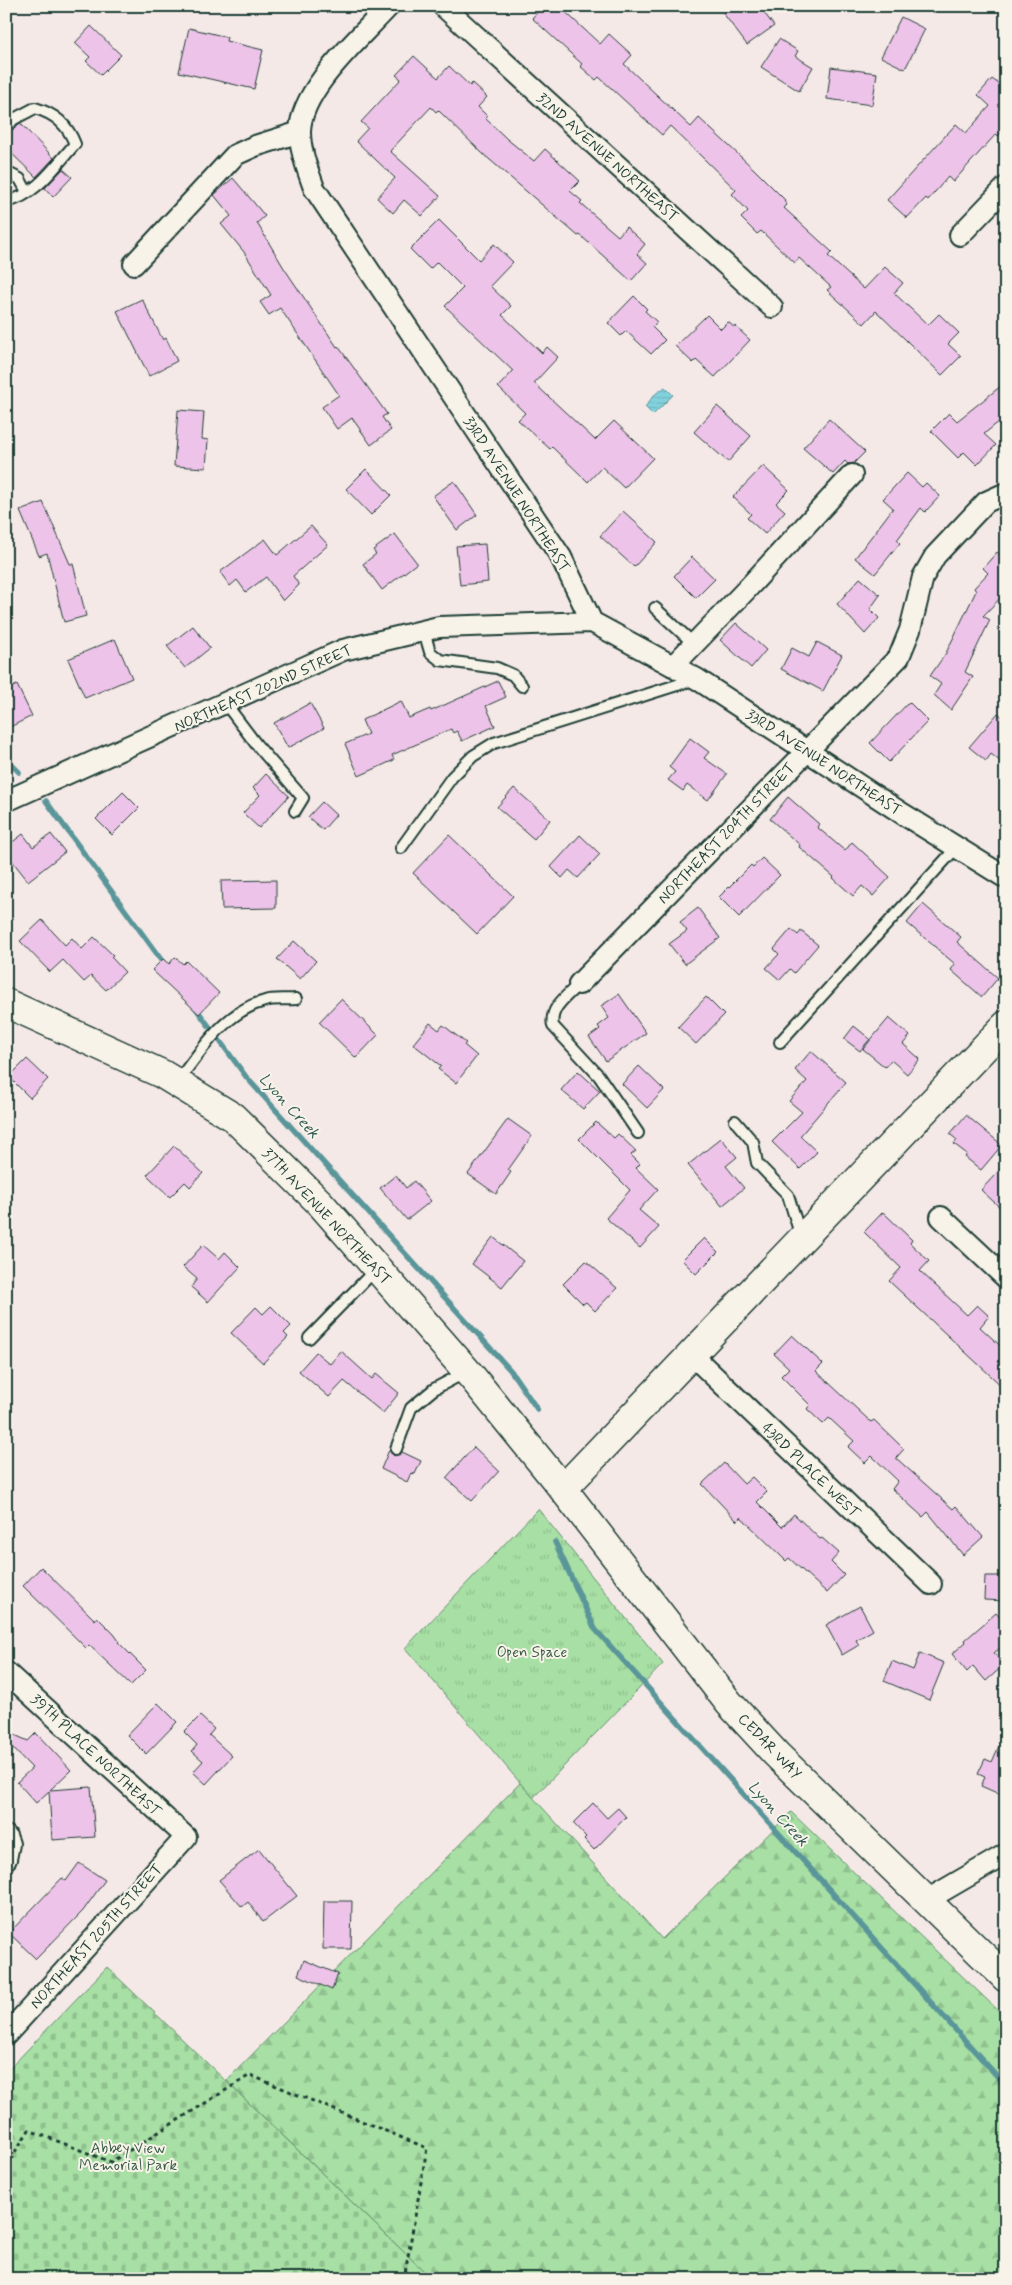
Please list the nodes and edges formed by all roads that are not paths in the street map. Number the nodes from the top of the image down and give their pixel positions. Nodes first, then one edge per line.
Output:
1 (390, 6) edge
2 (443, 6) edge
3 (6, 127) edge
4 (300, 132) junction
5 (6, 172) edge
6 (1006, 187) edge
7 (27, 192) junction
8 (6, 202) edge
9 (960, 235) dead end
10 (134, 264) dead end
11 (772, 307) dead end
12 (852, 475) dead end
13 (1006, 493) edge
14 (655, 608) dead end
15 (592, 622) junction
16 (424, 631) junction
17 (694, 644) junction
18 (673, 666) junction
19 (697, 679) junction
20 (522, 686) dead end
21 (226, 703) junction
22 (806, 751) junction
23 (6, 801) edge
24 (295, 811) dead end
25 (401, 848) dead end
26 (956, 848) junction
27 (1006, 878) edge
28 (579, 984) joint
29 (296, 999) dead end
30 (6, 1003) edge
31 (1006, 1025) edge
32 (780, 1042) dead end
33 (177, 1083) junction
34 (735, 1121) dead end
35 (638, 1133) dead end
36 (941, 1217) dead end
37 (801, 1238) junction
38 (376, 1268) junction
39 (1006, 1278) edge
40 (309, 1338) dead end
41 (692, 1355) junction
42 (467, 1371) junction
43 (396, 1449) dead end
44 (563, 1489) junction
45 (931, 1584) dead end
46 (6, 1672) edge
47 (6, 1836) edge
48 (186, 1837) joint
49 (1006, 1854) edge
50 (6, 1859) edge
51 (927, 1900) junction
52 (1006, 1978) edge
53 (6, 2035) edge

1 - 4 street
2 - 11 street, 32ND AVENUE NORTHEAST
3 - 7 lane
4 - 10 street
4 - 15 street, 33RD AVENUE NORTHEAST
5 - 7 lane
6 - 9 street
7 - 8 lane
12 - 17 street
13 - 22 street, NORTHEAST 204TH STREET
14 - 17 lane
15 - 16 street, NORTHEAST 202ND STREET
15 - 18 street, 33RD AVENUE NORTHEAST
16 - 20 lane
16 - 21 street, NORTHEAST 202ND STREET
17 - 18 street
18 - 19 street, 33RD AVENUE NORTHEAST
19 - 22 street, 33RD AVENUE NORTHEAST
19 - 25 lane
21 - 23 street, NORTHEAST 202ND STREET
21 - 24 lane
22 - 26 street, 33RD AVENUE NORTHEAST
22 - 28 street, NORTHEAST 204TH STREET
26 - 27 street, 33RD AVENUE NORTHEAST
26 - 32 lane
28 - 35 lane
29 - 33 lane
30 - 33 main road, 37TH AVENUE NORTHEAST
31 - 37 main road
33 - 38 main road, 37TH AVENUE NORTHEAST
34 - 37 lane
36 - 39 street
37 - 41 main road
38 - 40 lane
38 - 42 main road, 37TH AVENUE NORTHEAST
41 - 44 main road
41 - 45 street, 43RD PLACE WEST
42 - 43 lane
42 - 44 main road, 37TH AVENUE NORTHEAST
44 - 51 main road, CEDAR WAY
46 - 48 street, 39TH PLACE NORTHEAST
47 - 50 street
48 - 53 street, NORTHEAST 205TH STREET
49 - 51 street
51 - 52 main road, CEDAR WAY

